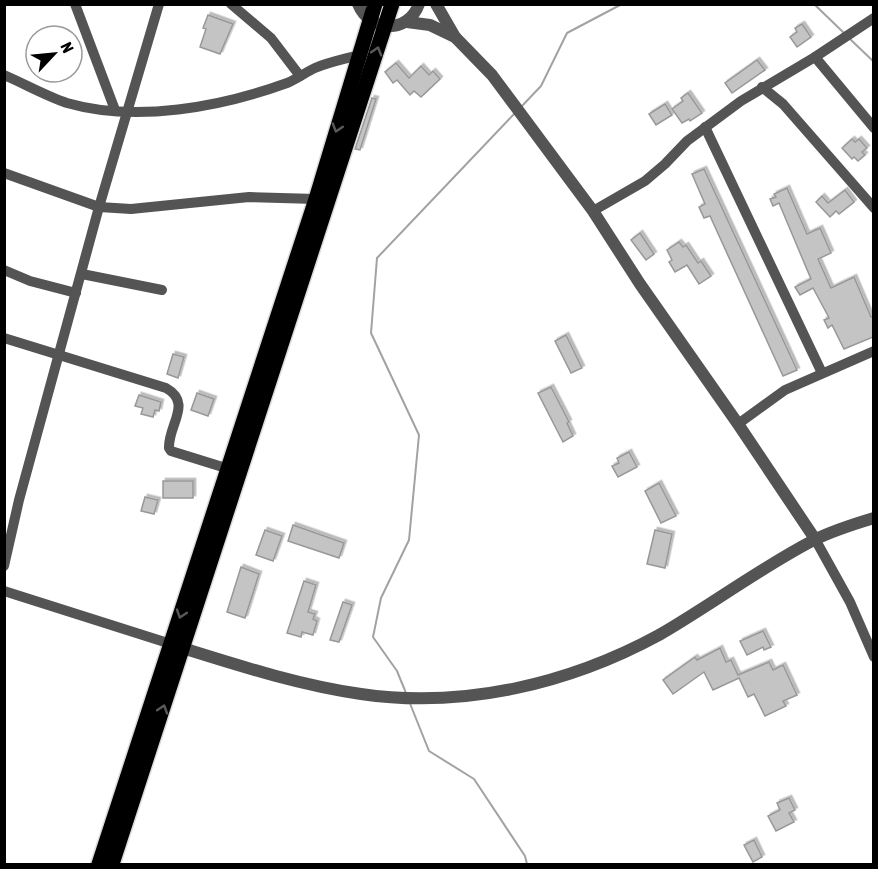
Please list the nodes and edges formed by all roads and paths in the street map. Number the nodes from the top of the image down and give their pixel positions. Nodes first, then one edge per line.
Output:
1 (75, 4) edge
2 (159, 4) edge
3 (231, 4) edge
4 (358, 4) edge
5 (375, 4) edge
6 (392, 4) edge
7 (419, 4) edge
8 (436, 4) edge
9 (872, 20) edge
10 (407, 22) junction
11 (377, 24) junction
12 (455, 37) junction
13 (359, 55) junction
14 (815, 57) junction
15 (4, 75) edge
16 (300, 76) junction
17 (762, 87) junction
18 (115, 110) junction
19 (128, 111) junction
20 (705, 127) junction
21 (873, 128) edge
22 (4, 173) edge
23 (316, 199) junction
24 (99, 207) junction
25 (873, 208) edge
26 (593, 211) junction
27 (4, 270) edge
28 (82, 274) junction
29 (162, 290) dead end
30 (76, 293) junction
31 (4, 338) edge
32 (873, 351) edge
33 (60, 354) junction
34 (822, 373) junction
35 (738, 424) junction
36 (229, 469) junction
37 (873, 518) edge
38 (815, 539) junction
39 (4, 566) edge
40 (4, 591) edge
41 (177, 646) junction
42 (873, 657) edge
43 (99, 864) edge
44 (112, 864) edge

1 - 18 street
2 - 19 street
3 - 16 street
4 - 11 street
5 - 11 main road
6 - 11 main road
7 - 10 street
8 - 12 street
9 - 14 street
10 - 11 street
10 - 12 street
11 - 13 main road
41 -> 11 main road
12 - 26 street
13 - 16 street
13 -> 23 main road
14 - 17 street
14 - 21 street
15 - 18 street
16 - 19 street
17 - 20 street
17 - 25 street
18 - 19 street
19 - 24 street
20 - 26 street
20 - 34 street
22 - 24 street
23 - 24 street
23 - 36 main road
24 - 28 street
26 - 35 street
27 - 30 street
28 - 29 street
28 - 30 street
30 - 33 street
31 - 33 street
32 - 34 street
33 - 36 street
33 - 39 street
34 - 35 street
35 - 38 street
36 -> 41 main road
37 - 38 street
38 - 41 street
38 - 42 street
40 - 41 street
41 - 43 main road
44 -> 41 main road

